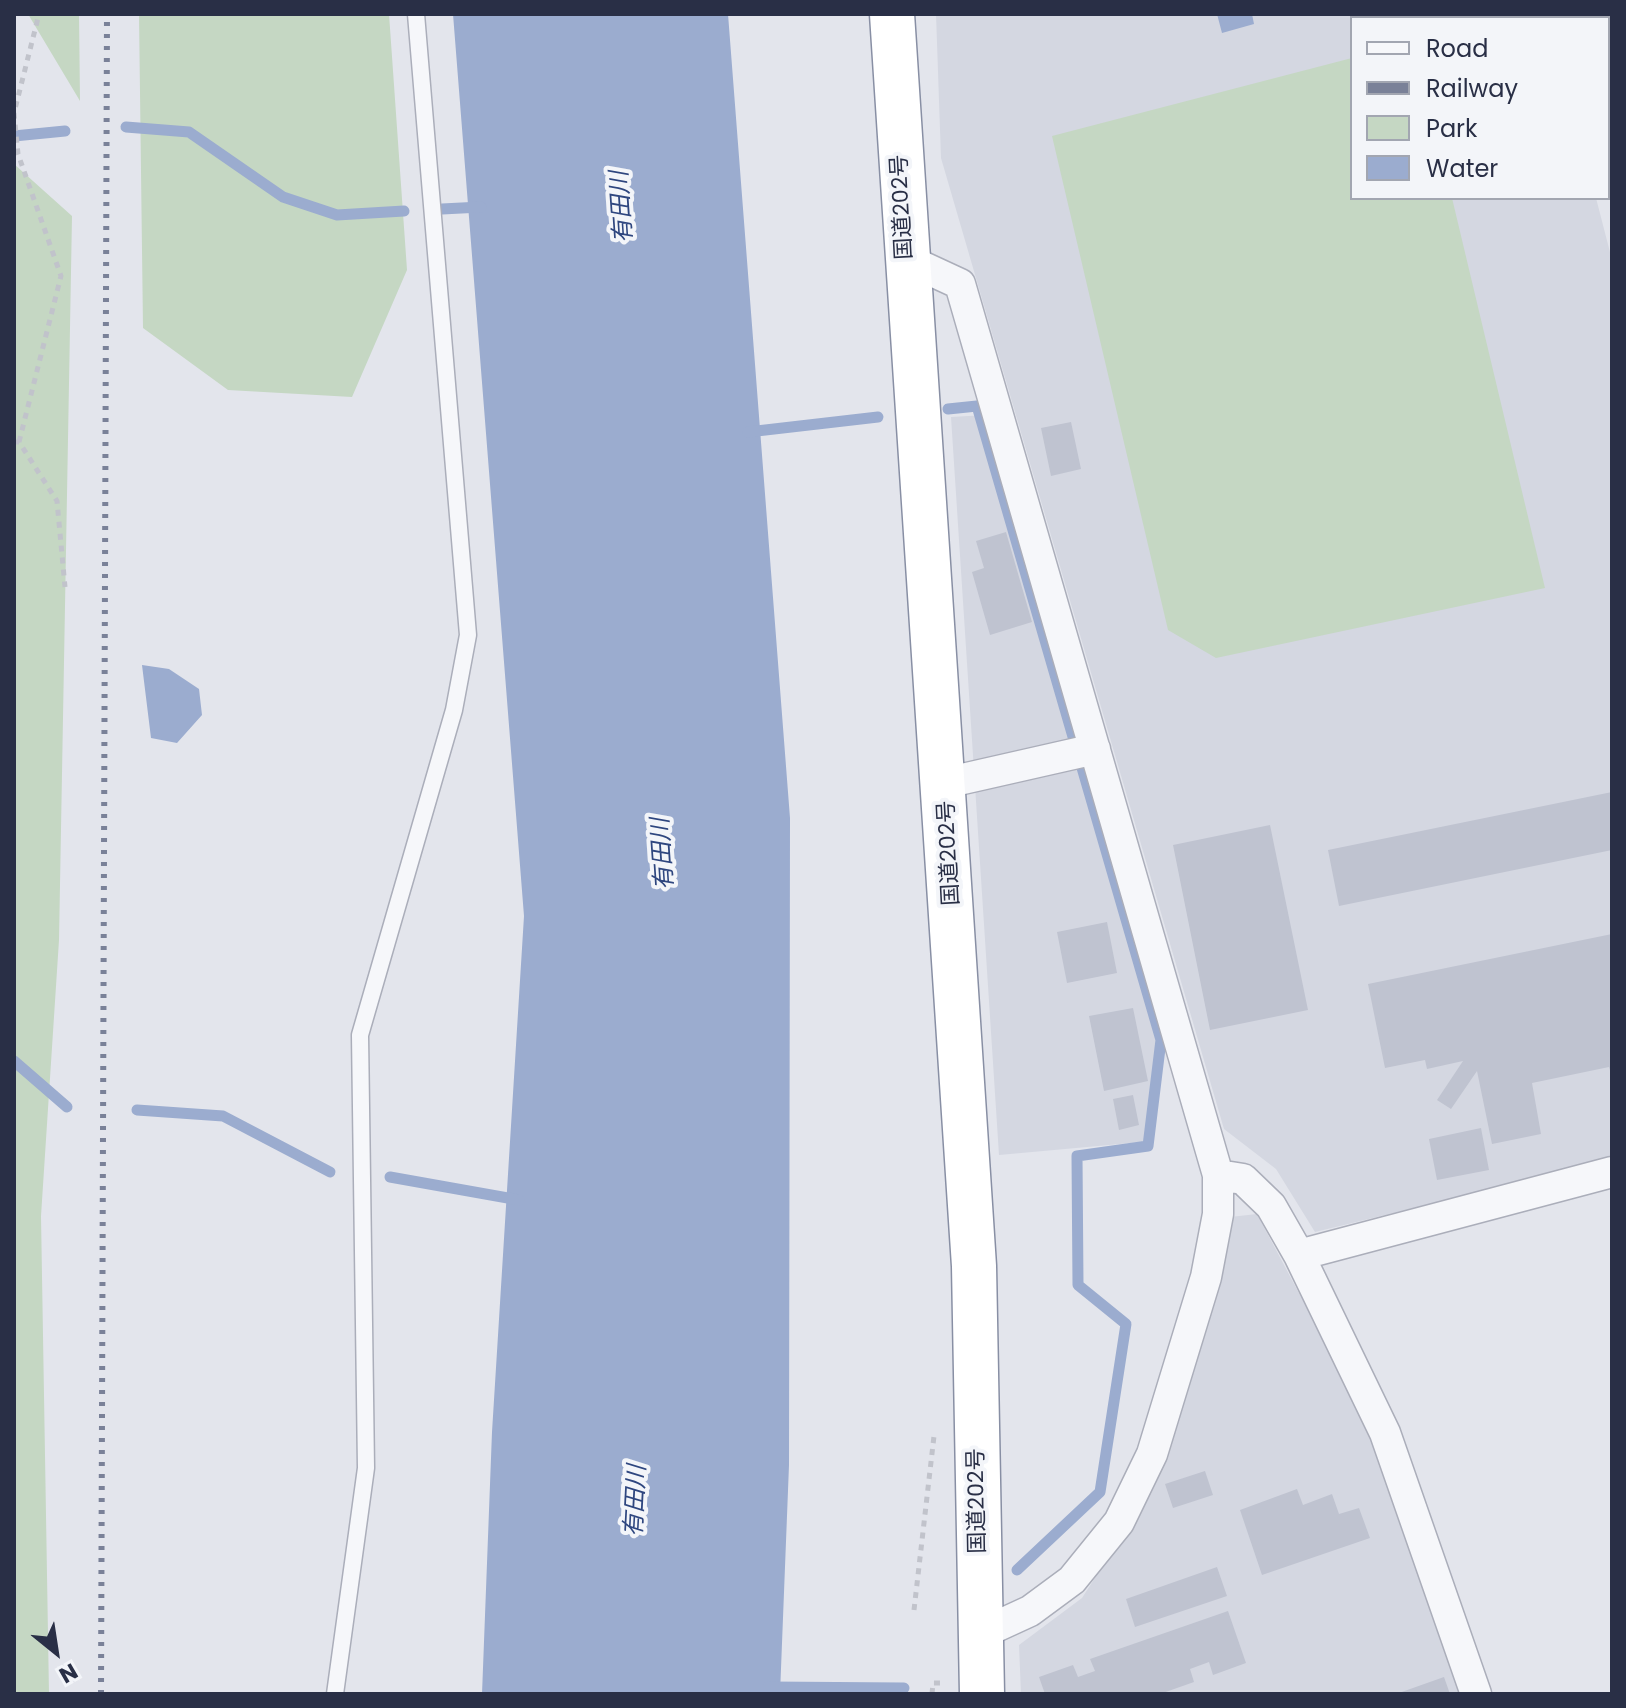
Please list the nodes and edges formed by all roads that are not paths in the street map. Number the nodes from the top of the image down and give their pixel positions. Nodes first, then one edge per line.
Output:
1 (416, 14) edge
2 (892, 14) edge
3 (906, 259) junction
4 (1095, 749) junction
5 (945, 783) junction
6 (1612, 1172) edge
7 (1218, 1175) junction
8 (1299, 1255) junction
9 (980, 1634) junction
10 (964, 1688) edge
11 (335, 1694) edge
12 (1476, 1694) edge

1 - 11 lane
2 - 3 highway, 国道202号
3 - 4 street
3 - 5 highway, 国道202号
4 - 5 street
4 - 7 street
5 - 9 highway, 国道202号
6 - 8 street
7 - 8 street
7 - 9 street
8 - 12 street
9 - 10 highway, 国道202号

